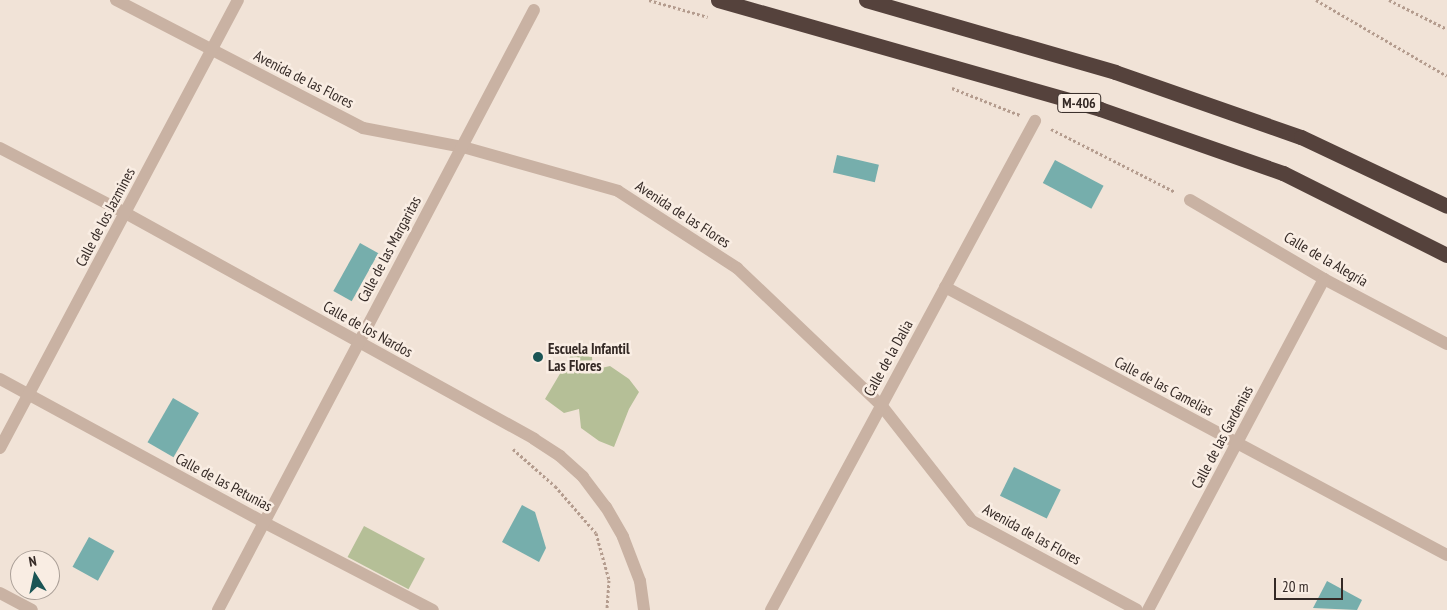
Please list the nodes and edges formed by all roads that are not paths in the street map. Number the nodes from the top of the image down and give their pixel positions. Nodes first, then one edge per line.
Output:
1 (116, 0) edge
2 (238, 0) edge
3 (718, 0) edge
4 (866, 0) edge
5 (534, 10) dead end
6 (210, 50) junction
7 (1035, 121) road end
8 (463, 147) junction
9 (0, 148) edge
10 (1190, 200) road end
11 (1447, 206) edge
12 (125, 213) junction
13 (1447, 255) edge
14 (1324, 278) junction
15 (946, 287) junction
16 (358, 342) junction
17 (1447, 344) edge
18 (0, 379) edge
19 (28, 394) junction
20 (881, 405) junction
21 (1237, 444) junction
22 (0, 448) edge
23 (265, 523) junction
24 (1447, 554) edge
25 (0, 593) edge
26 (32, 610) edge
27 (218, 610) edge
28 (434, 610) edge
29 (644, 610) edge
30 (771, 610) edge
31 (1138, 610) edge
32 (1148, 610) edge

1 - 6 street, Avenida de las Flores
2 - 6 street, Calle de los Jazmines
3 - 13 highway, M-406
4 - 11 highway
5 - 8 street, Calle de las Margaritas
6 - 8 street, Avenida de las Flores
6 - 12 street, Calle de los Jazmines
7 - 15 street, Calle de la Dalia
8 - 16 street, Calle de las Margaritas
8 - 20 street, Avenida de las Flores
9 - 12 street, Calle de los Nardos
10 - 14 street, Calle de la Alegría
12 - 16 street, Calle de los Nardos
12 - 19 street, Calle de los Jazmines
14 - 17 street, Calle de la Alegría
14 - 21 street, Calle de las Gardenias
15 - 20 street, Calle de la Dalia
15 - 21 street, Calle de las Camelias
16 - 23 street, Calle de las Margaritas
16 - 29 street, Calle de los Nardos
18 - 19 street, Calle de las Petunias
19 - 22 street, Calle de los Jazmines
19 - 23 street, Calle de las Petunias
20 - 30 street, Calle de la Dalia
20 - 31 street, Avenida de las Flores
21 - 24 street, Calle de las Camelias
21 - 32 street, Calle de las Gardenias
23 - 27 street, Calle de las Margaritas
23 - 28 street, Calle de las Petunias
25 - 26 street

